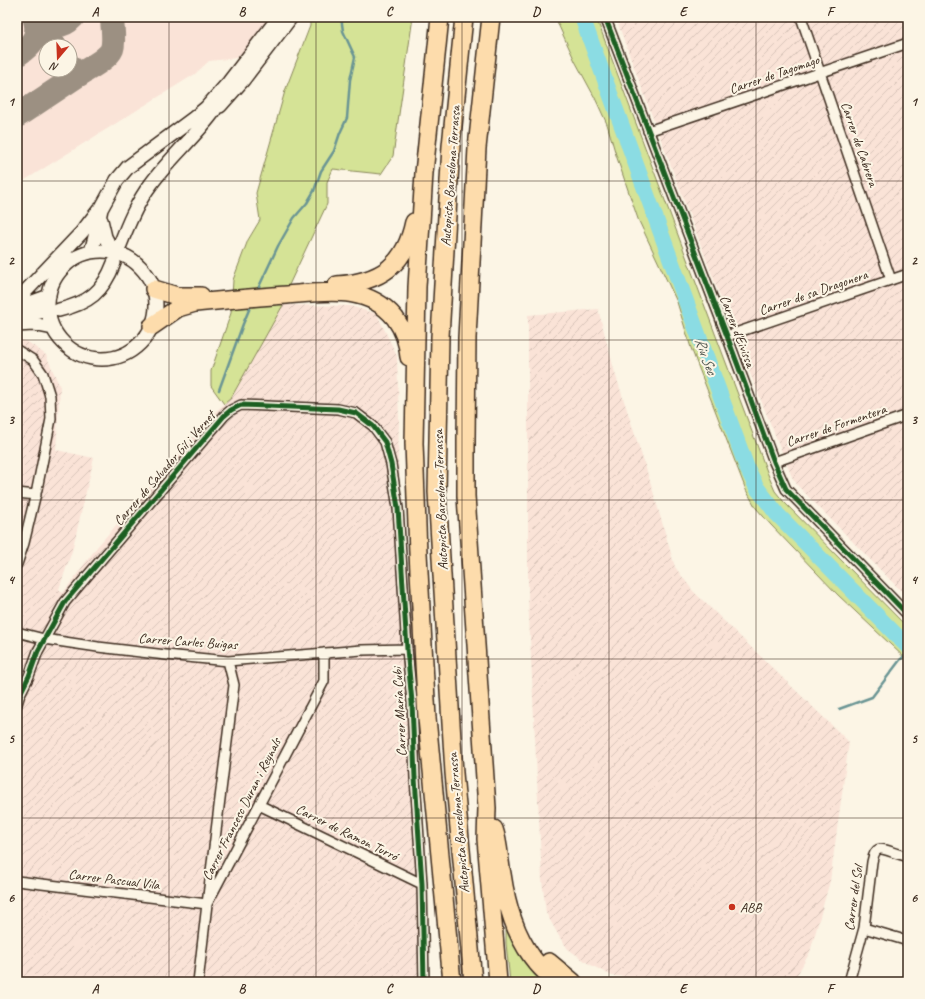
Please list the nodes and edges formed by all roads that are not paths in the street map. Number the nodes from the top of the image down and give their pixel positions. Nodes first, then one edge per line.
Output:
1 (279, 17) edge
2 (291, 17) edge
3 (440, 17) edge
4 (464, 17) edge
5 (491, 17) edge
6 (605, 17) edge
7 (801, 17) edge
8 (908, 43) edge
9 (821, 73) junction
10 (214, 111) junction
11 (648, 131) junction
12 (145, 154) junction
13 (424, 173) junction
14 (100, 209) junction
15 (91, 252) junction
16 (116, 253) junction
17 (908, 274) edge
18 (891, 280) junction
19 (154, 289) junction
20 (282, 292) junction
21 (49, 296) junction
22 (17, 298) edge
23 (223, 298) junction
24 (17, 305) edge
25 (59, 310) tunnel mouth
26 (40, 312) tunnel mouth
27 (17, 314) edge
28 (17, 326) edge
29 (152, 326) junction
30 (53, 328) junction
31 (727, 336) junction
32 (17, 350) edge
33 (908, 415) edge
34 (385, 442) joint
35 (414, 443) junction
36 (774, 462) junction
37 (438, 492) junction
38 (17, 493) edge
39 (36, 495) junction
40 (17, 564) edge
41 (908, 615) edge
42 (17, 632) edge
43 (44, 639) junction
44 (407, 649) junction
45 (324, 653) junction
46 (228, 661) junction
47 (17, 704) edge
48 (434, 780) junction
49 (259, 805) junction
50 (487, 808) junction
51 (908, 857) edge
52 (17, 881) edge
53 (422, 884) junction
54 (207, 904) junction
55 (511, 911) junction
56 (864, 928) junction
57 (908, 941) edge
58 (198, 982) edge
59 (424, 982) edge
60 (452, 982) edge
61 (473, 982) edge
62 (498, 982) edge
63 (556, 982) edge
64 (573, 982) edge
65 (849, 982) edge

1 - 12 street
2 - 10 street
3 - 13 highway
4 - 37 highway, Autopista Barcelona-Terrassa
5 - 50 highway, Autopista Barcelona-Terrassa
6 - 11 street, Carrer d'Eivissa
7 - 9 street, Carrer de Cabrera
8 - 9 street, Carrer de Tagomago
9 - 11 street, Carrer de Tagomago
9 - 18 street, Carrer de Cabrera
10 - 12 street
10 - 16 street
11 - 31 street, Carrer d'Eivissa
12 - 14 street
13 - 20 highway
13 - 35 highway
14 - 15 street
14 - 16 street
14 - 22 street
15 - 16 street
15 - 21 street
16 - 19 street
16 - 25 street
17 - 18 street, Carrer de sa Dragonera
18 - 31 street, Carrer de sa Dragonera
19 - 23 highway
19 - 29 street
20 - 23 highway
20 - 35 highway
21 - 24 street
21 - 30 street
23 - 29 highway
26 - 27 street
28 - 30 street
29 - 30 street
31 - 36 street, Carrer d'Eivissa
32 - 39 street
33 - 36 street, Carrer de Formentera
34 - 43 street, Carrer de Salvador Gil i Vernet
34 - 44 street, Carrer María Cubi
35 - 48 highway
36 - 41 street, Carrer d'Eivissa
37 - 48 highway
37 - 61 highway, Autopista Barcelona-Terrassa
38 - 39 street
39 - 40 street
42 - 43 street, Carrer Carles Buigas
43 - 46 street, Carrer Carles Buigas
43 - 47 street, Carrer de Salvador Gil i Vernet
44 - 45 street, Carrer Carles Buigas
44 - 53 street, Carrer María Cubi
45 - 46 street, Carrer Carles Buigas
45 - 49 street, Carrer Francesc Duran i Reynals
46 - 54 street
48 - 60 highway
49 - 53 street, Carrer de Ramon Turró
49 - 54 street, Carrer Francesc Duran i Reynals
50 - 55 highway
50 - 62 highway, Autopista Barcelona-Terrassa
51 - 56 street, Carrer del Sol
52 - 54 street, Carrer Pascual Vila
53 - 59 street, Carrer María Cubi
54 - 58 street, Carrer Francesc Duran i Reynals
55 - 63 highway
55 - 64 highway
56 - 57 street
56 - 65 street, Carrer del Sol

